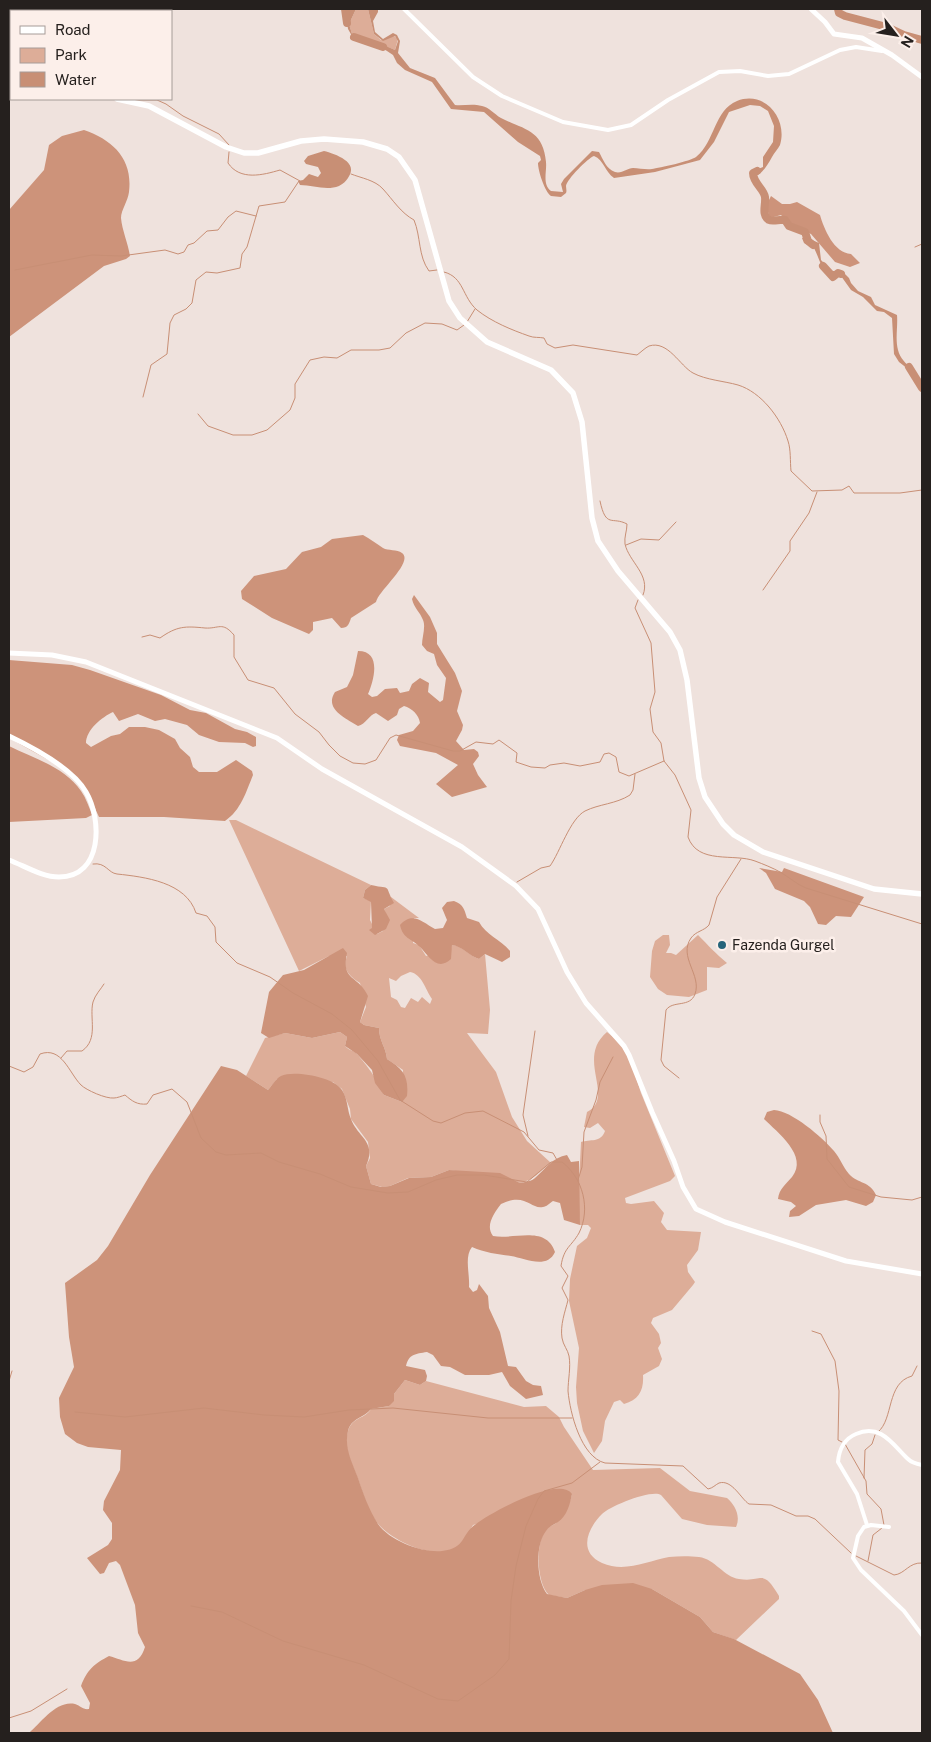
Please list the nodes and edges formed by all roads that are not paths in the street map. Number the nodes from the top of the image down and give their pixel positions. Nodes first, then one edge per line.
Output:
1 (404, 9) edge
2 (811, 9) edge
3 (885, 51) junction
4 (922, 77) edge
5 (122, 100) edge
6 (9, 653) edge
7 (9, 736) edge
8 (9, 860) edge
9 (922, 894) edge
10 (922, 1274) edge
11 (922, 1465) edge
12 (867, 1525) junction
13 (889, 1527) dead end
14 (922, 1635) edge

1 - 3 street
2 - 3 street
3 - 4 street
5 - 9 main road
6 - 10 street
7 - 8 street
11 - 12 street
12 - 13 street
12 - 14 street

